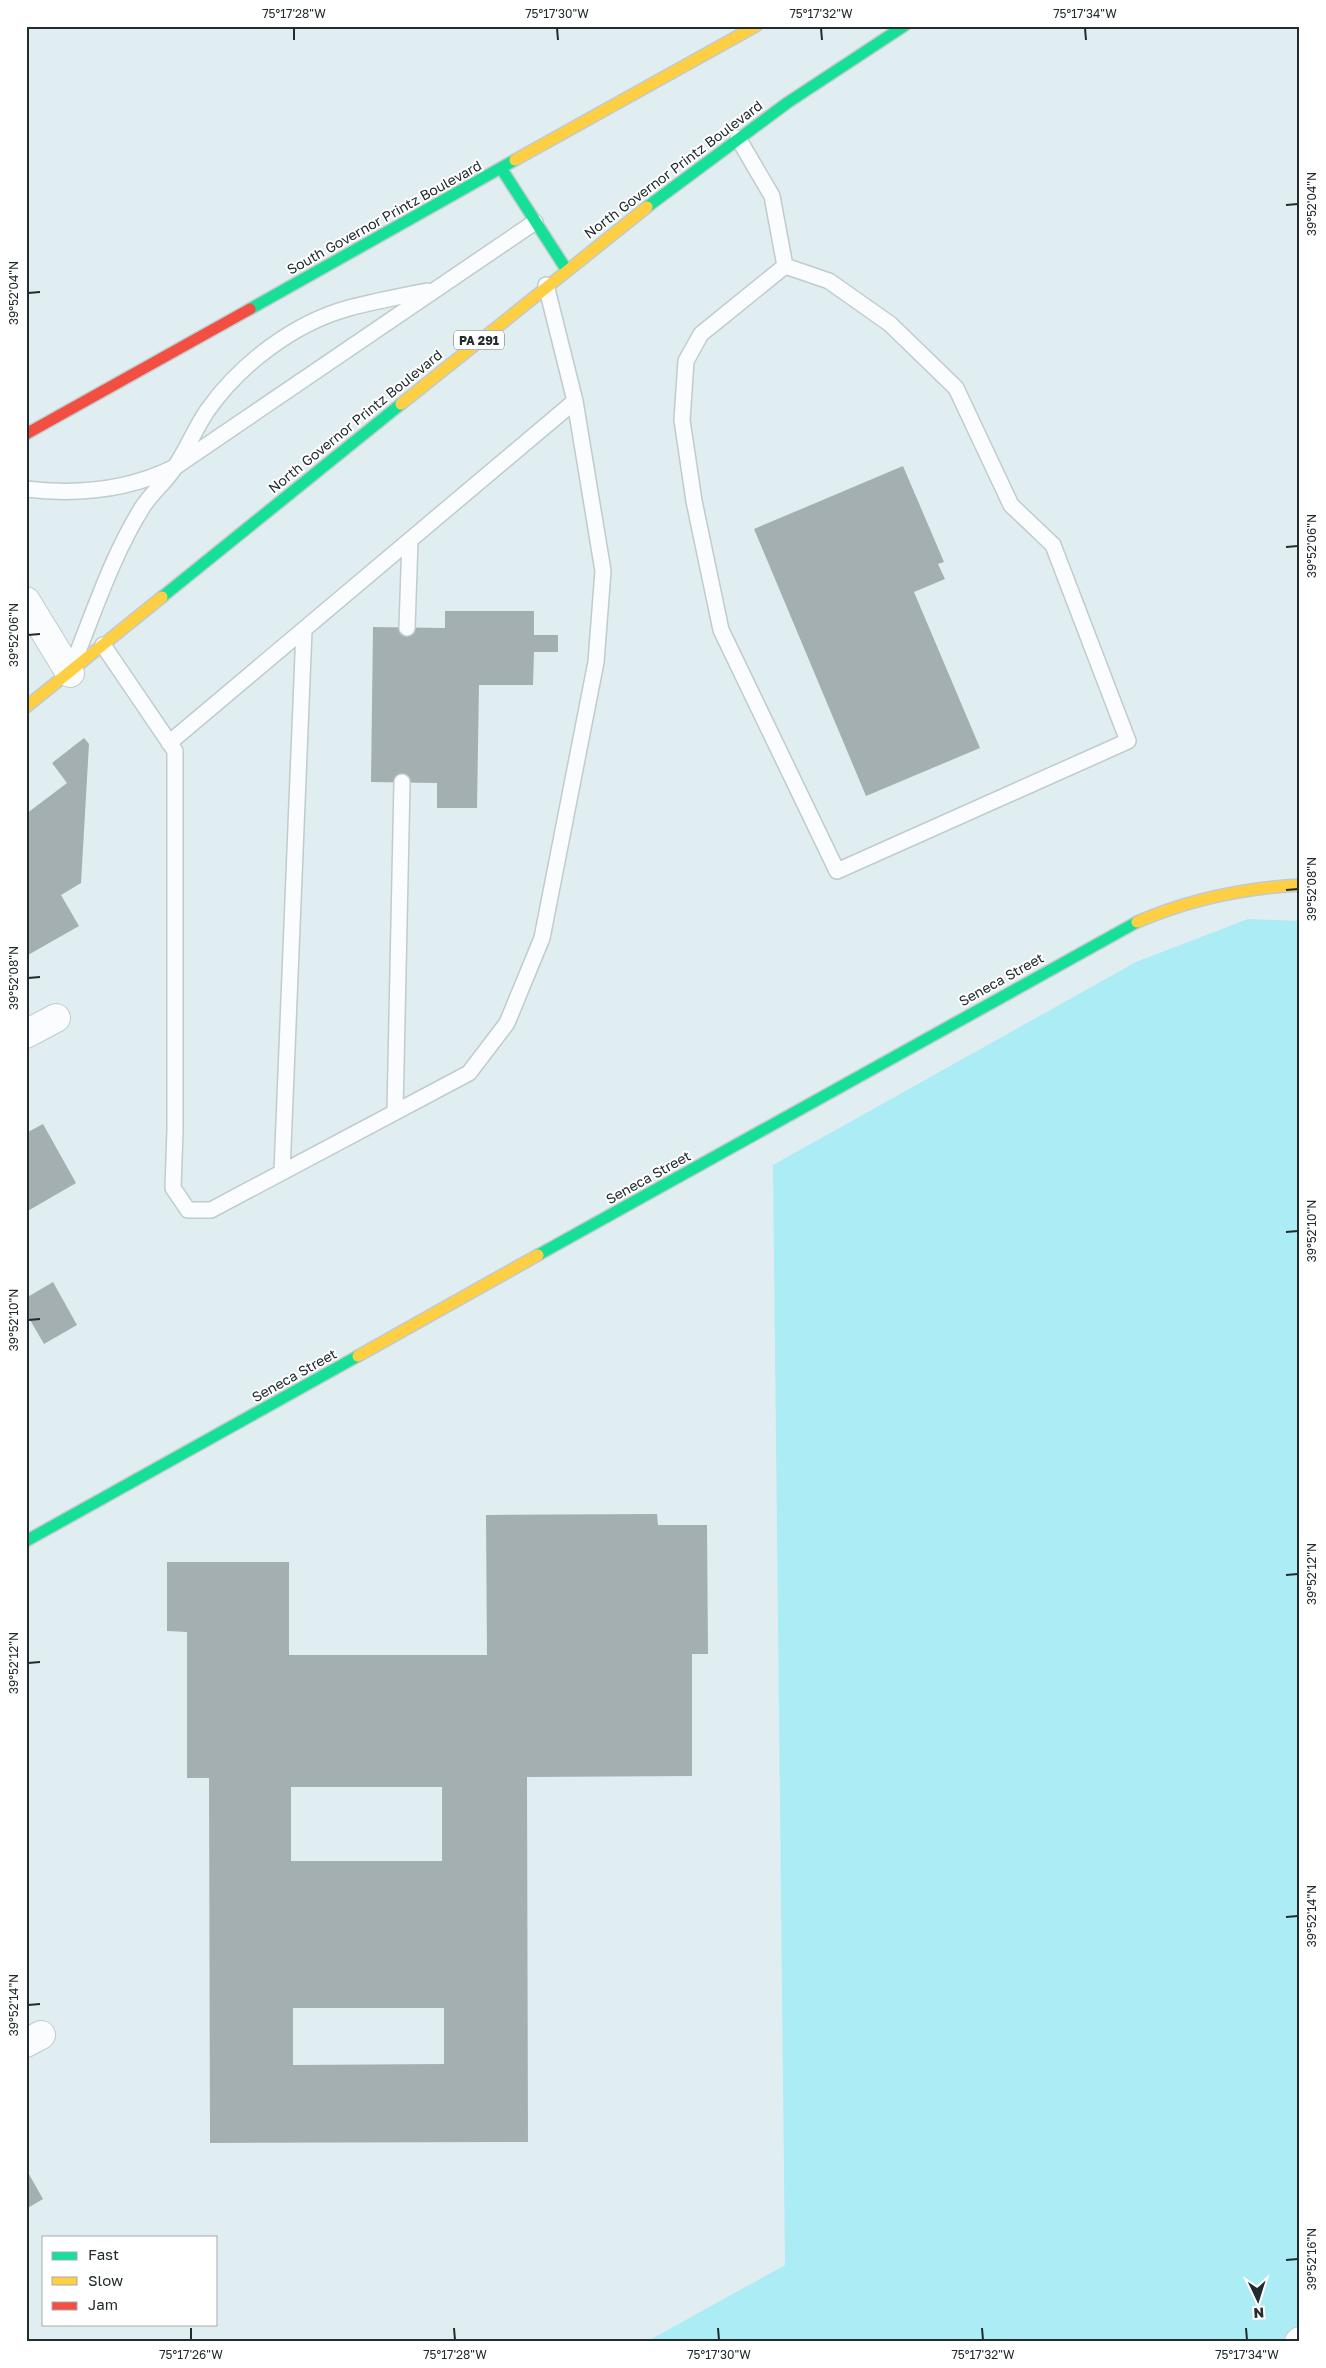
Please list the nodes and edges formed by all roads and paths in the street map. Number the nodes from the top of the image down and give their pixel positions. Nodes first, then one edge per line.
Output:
1 (756, 26) edge
2 (904, 26) edge
3 (738, 138) junction
4 (500, 168) junction
5 (535, 222) junction
6 (785, 266) junction
7 (566, 269) junction
8 (546, 286) junction
9 (434, 290) junction
10 (575, 401) junction
11 (26, 434) edge
12 (175, 467) junction
13 (26, 489) edge
14 (410, 540) junction
15 (26, 601) edge
16 (407, 628) dead end
17 (304, 630) junction
18 (104, 645) junction
19 (70, 673) junction
20 (26, 708) edge
21 (169, 743) junction
22 (402, 782) dead end
23 (1300, 885) edge
24 (56, 1018) dead end
25 (26, 1034) edge
26 (395, 1112) junction
27 (282, 1172) junction
28 (26, 1541) edge

1 - 4 main road, South Governor Printz Boulevard
2 - 3 main road, North Governor Printz Boulevard / PA 291
3 - 6 lane
3 - 7 main road, North Governor Printz Boulevard / PA 291
4 - 5 main road
4 - 11 main road, South Governor Printz Boulevard
5 - 7 main road
5 - 9 lane
6 - 6 lane
7 - 8 main road, North Governor Printz Boulevard / PA 291
8 - 10 lane
8 - 18 main road, North Governor Printz Boulevard / PA 291
9 - 12 lane
9 - 12 lane
10 - 14 lane
10 - 26 lane
12 - 13 lane
12 - 19 lane
14 - 16 lane
14 - 17 lane
15 - 19 street
17 - 21 lane
17 - 27 lane
18 - 19 main road, North Governor Printz Boulevard / PA 291
18 - 21 lane
19 - 20 main road, North Governor Printz Boulevard / PA 291
21 - 27 lane
22 - 26 lane
23 - 28 main road, Seneca Street
24 - 25 street
26 - 27 lane

